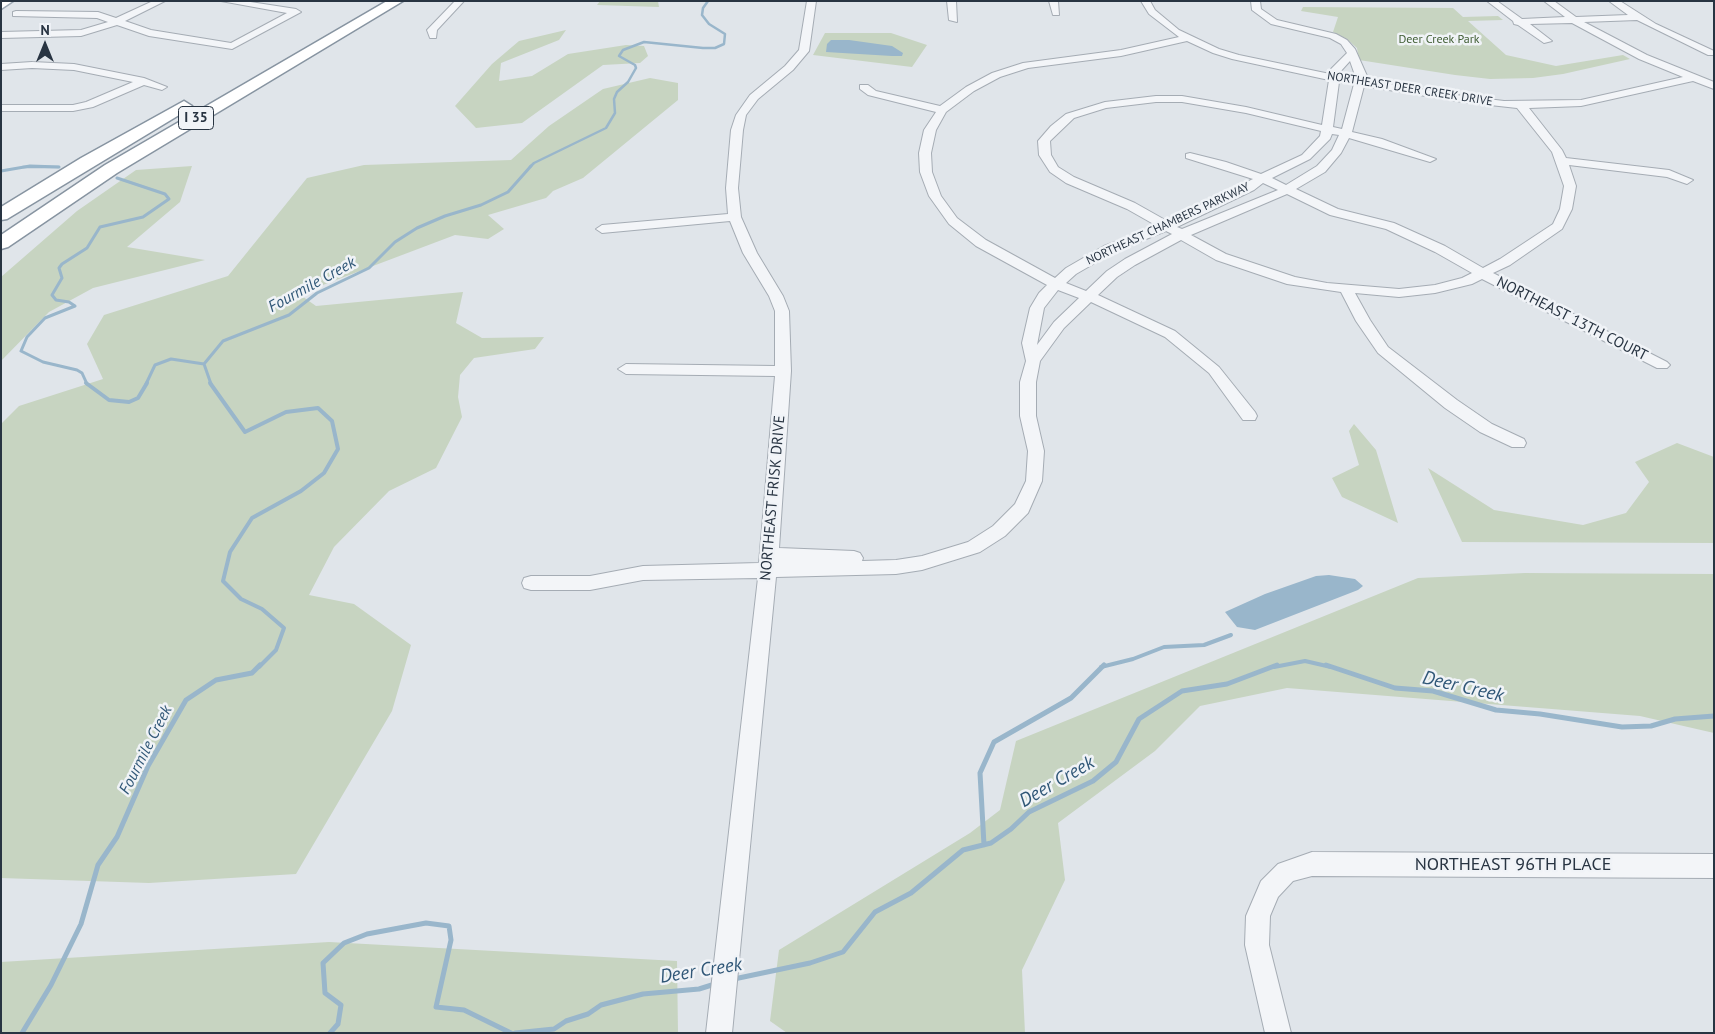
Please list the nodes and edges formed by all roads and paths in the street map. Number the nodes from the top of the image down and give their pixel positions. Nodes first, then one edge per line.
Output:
1 (8, 1) edge
2 (161, 1) edge
3 (225, 1) edge
4 (369, 1) edge
5 (397, 1) edge
6 (460, 1) edge
7 (812, 1) edge
8 (951, 1) edge
9 (1053, 1) edge
10 (1145, 1) edge
11 (1254, 1) edge
12 (1491, 1) edge
13 (1548, 1) edge
14 (1614, 1) edge
15 (1, 6) edge
16 (1056, 13) dead end
17 (16, 14) dead end
18 (1637, 17) junction
19 (954, 20) dead end
20 (1574, 20) junction
21 (118, 21) junction
22 (1517, 22) junction
23 (1, 35) edge
24 (17, 35) junction
25 (433, 36) dead end
26 (1188, 38) junction
27 (302, 39) dead end
28 (1547, 42) dead end
29 (1, 46) edge
30 (1711, 53) dead end
31 (1351, 55) junction
32 (1, 67) edge
33 (1335, 78) junction
34 (1692, 78) junction
35 (144, 81) junction
36 (1361, 82) junction
37 (1714, 86) edge
38 (162, 87) dead end
39 (864, 87) dead end
40 (194, 100) dead end
41 (1521, 105) junction
42 (1, 108) edge
43 (942, 110) junction
44 (1327, 130) junction
45 (1346, 134) junction
46 (1190, 156) dead end
47 (1430, 159) dead end
48 (1561, 161) junction
49 (1262, 178) junction
50 (1687, 180) dead end
51 (1286, 190) junction
52 (1, 216) edge
53 (735, 217) junction
54 (1166, 227) junction
55 (602, 228) dead end
56 (1181, 235) junction
57 (1, 242) edge
58 (1482, 273) junction
59 (1055, 284) junction
60 (1346, 289) junction
61 (1089, 296) junction
62 (1032, 360) junction
63 (1662, 365) dead end
64 (626, 369) dead end
65 (782, 371) junction
66 (1249, 416) dead end
67 (1518, 443) dead end
68 (768, 563) junction
69 (531, 583) dead end
70 (1713, 868) edge
71 (719, 1033) edge
72 (1278, 1033) edge

1 - 15 main road
2 - 21 street
3 - 21 street
4 - 27 highway
5 - 57 highway, I 35
6 - 25 street
7 - 53 street, NORTHEAST FRISK DRIVE
8 - 19 street
9 - 16 street
10 - 26 street, NORTHEAST DEER CREEK DRIVE
11 - 31 street
12 - 22 street
13 - 20 street
14 - 18 street
17 - 21 street
18 - 20 street
18 - 30 street
20 - 22 street
20 - 34 street
21 - 24 street
22 - 28 street
23 - 24 street
24 - 29 street
26 - 33 street, NORTHEAST DEER CREEK DRIVE
26 - 43 street
31 - 33 street
31 - 36 street
32 - 35 street
33 - 36 street, NORTHEAST DEER CREEK DRIVE
33 - 44 street
34 - 37 street
34 - 41 street, NORTHEAST DEER CREEK DRIVE
35 - 38 street
35 - 42 street
36 - 41 street, NORTHEAST DEER CREEK DRIVE
36 - 45 street, NORTHEAST CHAMBERS PARKWAY
39 - 43 street
40 - 52 highway, I 35
41 - 48 street
43 - 59 street
44 - 45 street
44 - 49 street, NORTHEAST CHAMBERS PARKWAY
44 - 54 street
45 - 47 street
45 - 51 street, NORTHEAST CHAMBERS PARKWAY
46 - 49 street
48 - 50 street
48 - 58 street
49 - 51 street, NORTHEAST 13TH COURT
49 - 54 street, NORTHEAST CHAMBERS PARKWAY
51 - 56 street, NORTHEAST CHAMBERS PARKWAY
51 - 58 street, NORTHEAST 13TH COURT
53 - 55 street
53 - 65 street, NORTHEAST FRISK DRIVE
54 - 56 street
54 - 59 street, NORTHEAST CHAMBERS PARKWAY
56 - 60 street
56 - 61 street, NORTHEAST CHAMBERS PARKWAY
58 - 60 street
58 - 63 street, NORTHEAST 13TH COURT
59 - 61 street
59 - 62 street, NORTHEAST CHAMBERS PARKWAY
60 - 67 street
61 - 62 street, NORTHEAST CHAMBERS PARKWAY
61 - 66 street
62 - 68 street, NORTHEAST CHAMBERS PARKWAY
64 - 65 street
65 - 68 street, NORTHEAST FRISK DRIVE
68 - 69 street, NORTHEAST CHAMBERS PARKWAY
68 - 71 street, NORTHEAST FRISK DRIVE
70 - 72 street, NORTHEAST 96TH PLACE

